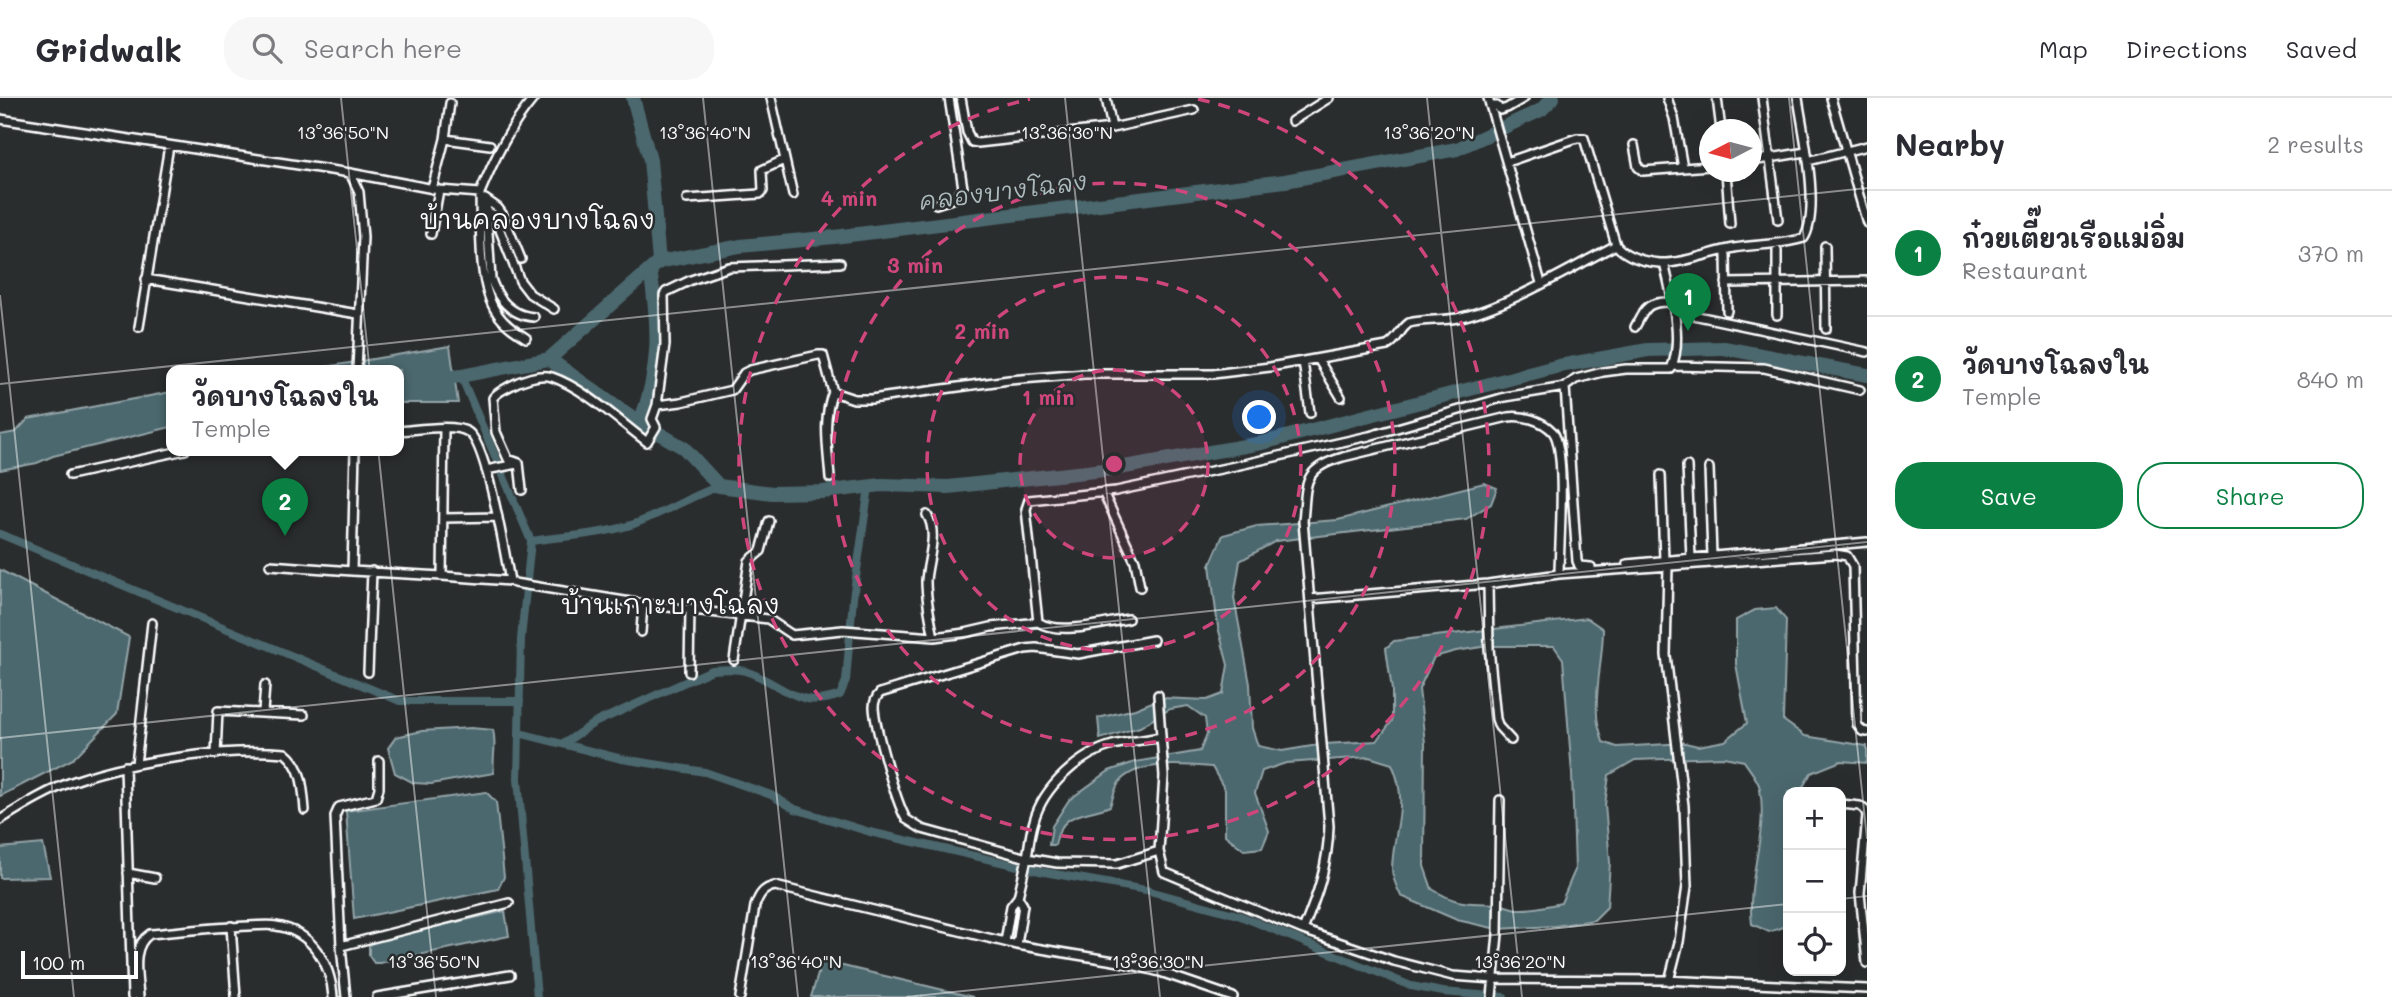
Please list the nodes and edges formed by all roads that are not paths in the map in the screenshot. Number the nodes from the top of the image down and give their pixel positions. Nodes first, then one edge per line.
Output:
1 (534, 98) edge
2 (771, 98) edge
3 (949, 98) edge
4 (961, 98) edge
5 (1107, 98) edge
6 (1329, 98) edge
7 (1524, 98) edge
8 (1667, 98) edge
9 (1717, 98) edge
10 (1762, 98) edge
11 (1798, 98) edge
12 (1831, 98) edge
13 (450, 103) dead end
14 (1490, 104) edge
15 (1194, 110) dead end
16 (0, 119) edge
17 (1720, 119) edge
18 (1292, 121) dead end
19 (1112, 128) junction
20 (446, 139) junction
21 (490, 145) dead end
22 (1634, 145) dead end
23 (169, 146) junction
24 (1867, 146) edge
25 (1847, 150) junction
26 (1807, 156) junction
27 (1770, 158) junction
28 (1505, 159) junction
29 (1762, 159) edge
30 (784, 160) junction
31 (1699, 167) edge
32 (1683, 168) junction
33 (350, 173) junction
34 (1727, 182) edge
35 (436, 189) junction
36 (481, 193) junction
37 (793, 195) dead end
38 (687, 199) dead end
39 (486, 201) junction
40 (936, 204) dead end
41 (486, 211) junction
42 (1778, 220) dead end
43 (1867, 223) edge
44 (1730, 224) dead end
45 (432, 234) dead end
46 (1616, 245) junction
47 (1825, 246) dead end
48 (1777, 251) dead end
49 (1726, 255) dead end
50 (521, 259) dead end
51 (840, 263) dead end
52 (1664, 263) junction
53 (146, 279) junction
54 (1867, 281) edge
55 (1776, 282) junction
56 (1826, 282) junction
57 (1541, 283) junction
58 (1727, 283) junction
59 (1674, 307) junction
60 (554, 309) dead end
61 (1727, 311) dead end
62 (358, 314) junction
63 (1777, 315) dead end
64 (534, 317) dead end
65 (139, 327) dead end
66 (1635, 327) dead end
67 (1826, 329) dead end
68 (526, 338) dead end
69 (1867, 352) edge
70 (1318, 359) junction
71 (1303, 361) junction
72 (1673, 362) junction
73 (357, 365) edge
74 (1565, 387) junction
75 (1860, 390) dead end
76 (834, 392) junction
77 (1341, 397) dead end
78 (657, 405) junction
79 (1310, 413) dead end
80 (444, 428) junction
81 (404, 431) edge
82 (166, 454) edge
83 (355, 456) edge
84 (518, 463) junction
85 (1687, 466) dead end
86 (1709, 468) dead end
87 (486, 470) junction
88 (70, 475) dead end
89 (1661, 475) dead end
90 (830, 478) dead end
91 (522, 489) dead end
92 (1103, 492) junction
93 (927, 515) dead end
94 (498, 517) junction
95 (444, 518) junction
96 (769, 521) dead end
97 (1867, 542) edge
98 (1712, 556) junction
99 (1691, 558) junction
100 (1666, 563) junction
101 (270, 565) dead end
102 (352, 571) junction
103 (372, 571) junction
104 (1559, 574) junction
105 (442, 576) junction
106 (512, 582) junction
107 (1488, 583) junction
108 (1140, 587) dead end
109 (1310, 599) junction
110 (643, 604) junction
111 (690, 608) junction
112 (741, 615) junction
113 (1128, 619) dead end
114 (1038, 622) junction
115 (152, 623) dead end
116 (641, 632) dead end
117 (934, 637) junction
118 (1153, 640) dead end
119 (733, 660) dead end
120 (368, 672) dead end
121 (689, 672) dead end
122 (265, 685) dead end
123 (1158, 695) dead end
124 (263, 712) junction
125 (304, 715) dead end
126 (1867, 732) edge
127 (1161, 737) junction
128 (1511, 740) dead end
129 (216, 754) junction
130 (379, 761) dead end
131 (136, 764) junction
132 (125, 766) junction
133 (1500, 800) dead end
134 (1846, 805) edge
135 (305, 810) dead end
136 (0, 820) edge
137 (1159, 850) junction
138 (1027, 861) junction
139 (128, 873) junction
140 (155, 878) dead end
141 (1018, 897) junction
142 (509, 902) dead end
143 (231, 926) junction
144 (1303, 930) junction
145 (1005, 942) junction
146 (1017, 945) junction
147 (341, 946) junction
148 (1867, 963) edge
149 (510, 975) dead end
150 (1493, 979) junction
151 (1670, 981) junction
152 (1867, 989) edge
153 (1492, 995) edge
154 (132, 997) edge
155 (139, 997) edge
156 (236, 997) edge
157 (333, 997) edge
158 (346, 997) edge
159 (377, 997) edge
160 (740, 997) edge
161 (1233, 997) edge

1 - 36 street
2 - 30 street
3 - 40 street
4 - 19 street
5 - 19 street
6 - 18 street
7 - 14 street
8 - 32 street
9 - 17 street
10 - 27 street
11 - 26 street
12 - 25 street
13 - 20 street
14 - 28 street
15 - 19 street
16 - 23 street
20 - 21 street
20 - 35 street
22 - 32 street
23 - 33 street
23 - 53 street
24 - 25 street
25 - 26 street
25 - 43 street
26 - 27 street
26 - 52 street
27 - 29 street
27 - 42 street
28 - 46 street
28 - 57 street
30 - 37 street
30 - 38 street
31 - 32 street
33 - 35 street
33 - 62 street
34 - 44 street
35 - 36 street
35 - 45 street
36 - 39 street
36 - 68 street
39 - 41 street
39 - 50 street
41 - 60 street
41 - 64 street
46 - 52 street
46 - 57 street
47 - 56 street
48 - 55 street
49 - 58 street
51 - 78 street
52 - 59 street
53 - 62 street
53 - 65 street
54 - 56 street
55 - 56 street
55 - 58 street
55 - 63 street
56 - 67 street
57 - 70 street
58 - 61 street
59 - 66 street
59 - 69 street
59 - 72 street
62 - 73 street
70 - 71 street
70 - 77 street
71 - 76 street
71 - 79 street
72 - 74 street
72 - 75 street
74 - 92 street
74 - 100 street
76 - 78 street
76 - 90 street
78 - 84 street
80 - 81 street
80 - 87 street
80 - 95 street
82 - 88 street
83 - 102 street
84 - 87 street
84 - 91 street
85 - 99 street
86 - 98 street
87 - 94 street
89 - 100 street
92 - 108 street
92 - 114 street
93 - 117 street
94 - 95 street
94 - 106 street
95 - 105 street
96 - 112 street
97 - 98 street
98 - 99 street
99 - 100 street
100 - 104 street
100 - 126 street
100 - 151 street
101 - 102 street
102 - 103 street
103 - 105 street
103 - 120 street
104 - 107 street
104 - 109 street
105 - 106 street
106 - 110 street
107 - 109 street
107 - 128 street
109 - 144 street
110 - 111 street
110 - 116 street
111 - 112 street
111 - 121 street
112 - 117 street
112 - 119 street
113 - 114 street
114 - 117 street
115 - 131 street
118 - 138 street
122 - 124 street
123 - 127 street
124 - 125 street
124 - 129 street
127 - 137 street
127 - 138 street
129 - 131 street
129 - 135 street
130 - 147 street
131 - 132 street
132 - 136 street
132 - 139 street
133 - 150 street
134 - 148 street
137 - 138 street
137 - 144 street
138 - 141 street
139 - 140 street
139 - 154 street
141 - 145 street
141 - 146 street
142 - 147 street
143 - 155 street
143 - 156 street
143 - 157 street
144 - 150 street
145 - 146 street
145 - 160 street
146 - 161 street
147 - 158 street
149 - 159 street
150 - 151 street
150 - 153 street
151 - 152 street

